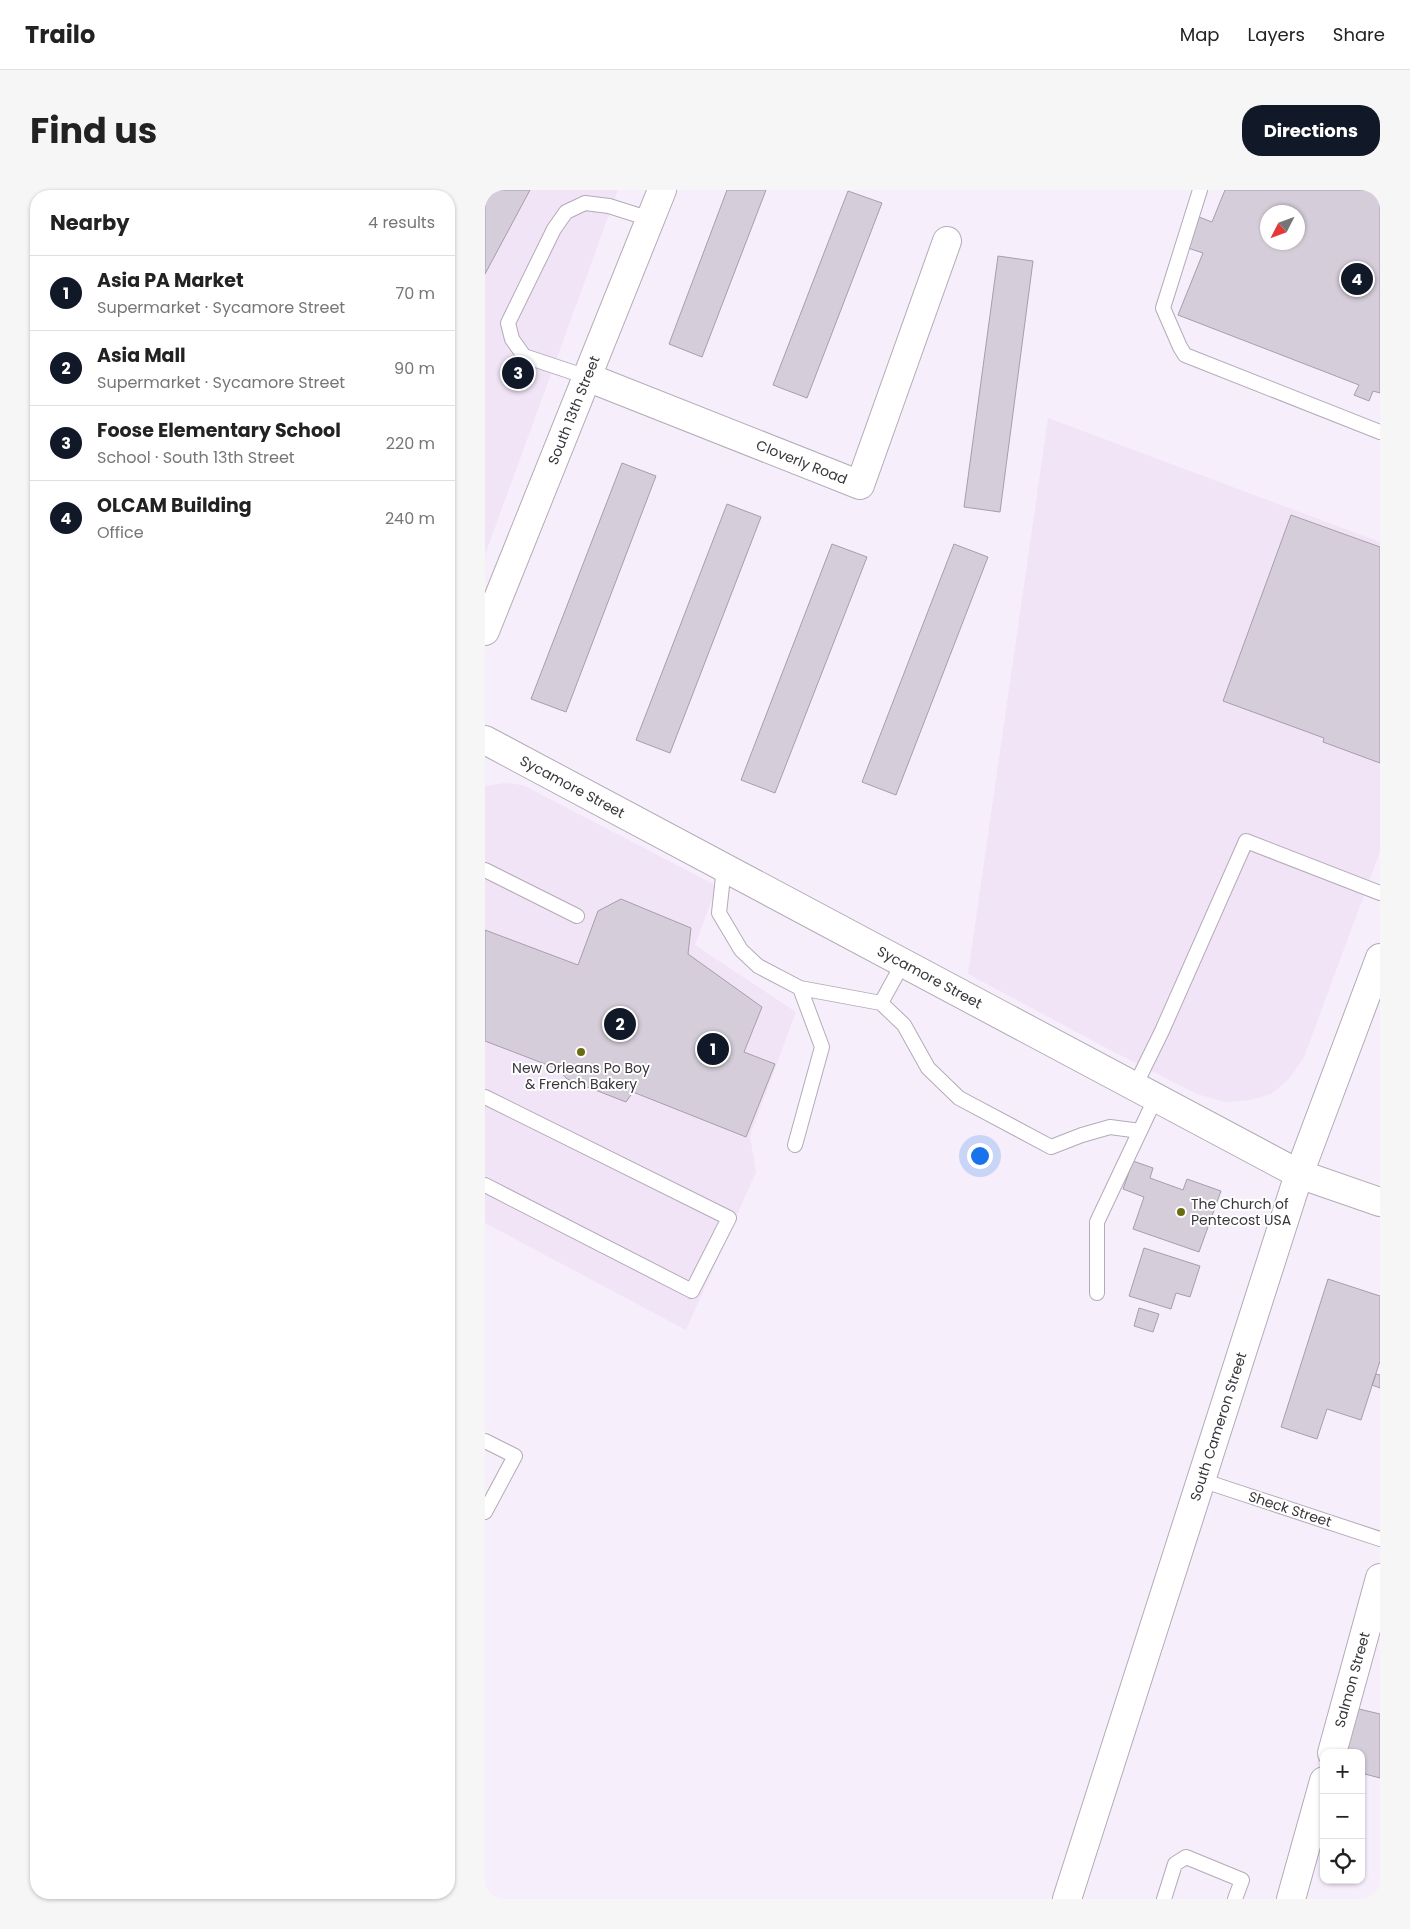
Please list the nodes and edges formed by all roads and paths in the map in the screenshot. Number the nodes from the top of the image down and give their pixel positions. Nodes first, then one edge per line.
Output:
1 (662, 190) edge
2 (1200, 190) edge
3 (651, 219) junction
4 (947, 241) dead end
5 (587, 376) junction
6 (1380, 432) edge
7 (485, 631) edge
8 (485, 740) edge
9 (724, 868) junction
10 (485, 870) edge
11 (1380, 892) edge
12 (577, 916) dead end
13 (1380, 958) edge
14 (903, 963) junction
15 (800, 988) junction
16 (881, 1003) junction
17 (1145, 1092) junction
18 (485, 1097) edge
19 (1140, 1131) junction
20 (795, 1145) dead end
21 (1299, 1174) junction
22 (485, 1185) edge
23 (1380, 1202) edge
24 (1097, 1293) dead end
25 (485, 1441) edge
26 (1201, 1480) junction
27 (485, 1512) edge
28 (1380, 1539) edge
29 (1380, 1578) edge
30 (1332, 1749) edge
31 (1320, 1794) edge
32 (1067, 1899) edge
33 (1163, 1899) edge
34 (1235, 1899) edge
35 (1291, 1899) edge

1 - 3 main road, South 13th Street
2 - 6 lane
3 - 5 main road, South 13th Street
3 - 5 lane
4 - 5 main road, Cloverly Road
5 - 7 main road, South 13th Street
8 - 9 main road, Sycamore Street
9 - 14 main road, Sycamore Street
9 - 15 lane
10 - 12 lane
11 - 17 lane
13 - 21 main road, South Cameron Street
14 - 16 lane
14 - 17 main road, Sycamore Street
15 - 16 lane
15 - 20 lane
16 - 19 lane
17 - 19 lane
17 - 21 main road, Sycamore Street
18 - 22 lane
19 - 24 lane
21 - 23 main road, Sycamore Street
21 - 26 main road, South Cameron Street
25 - 27 lane
26 - 28 lane, Sheck Street
26 - 32 main road, South Cameron Street
29 - 30 main road, Salmon Street
31 - 35 main road
33 - 34 lane

